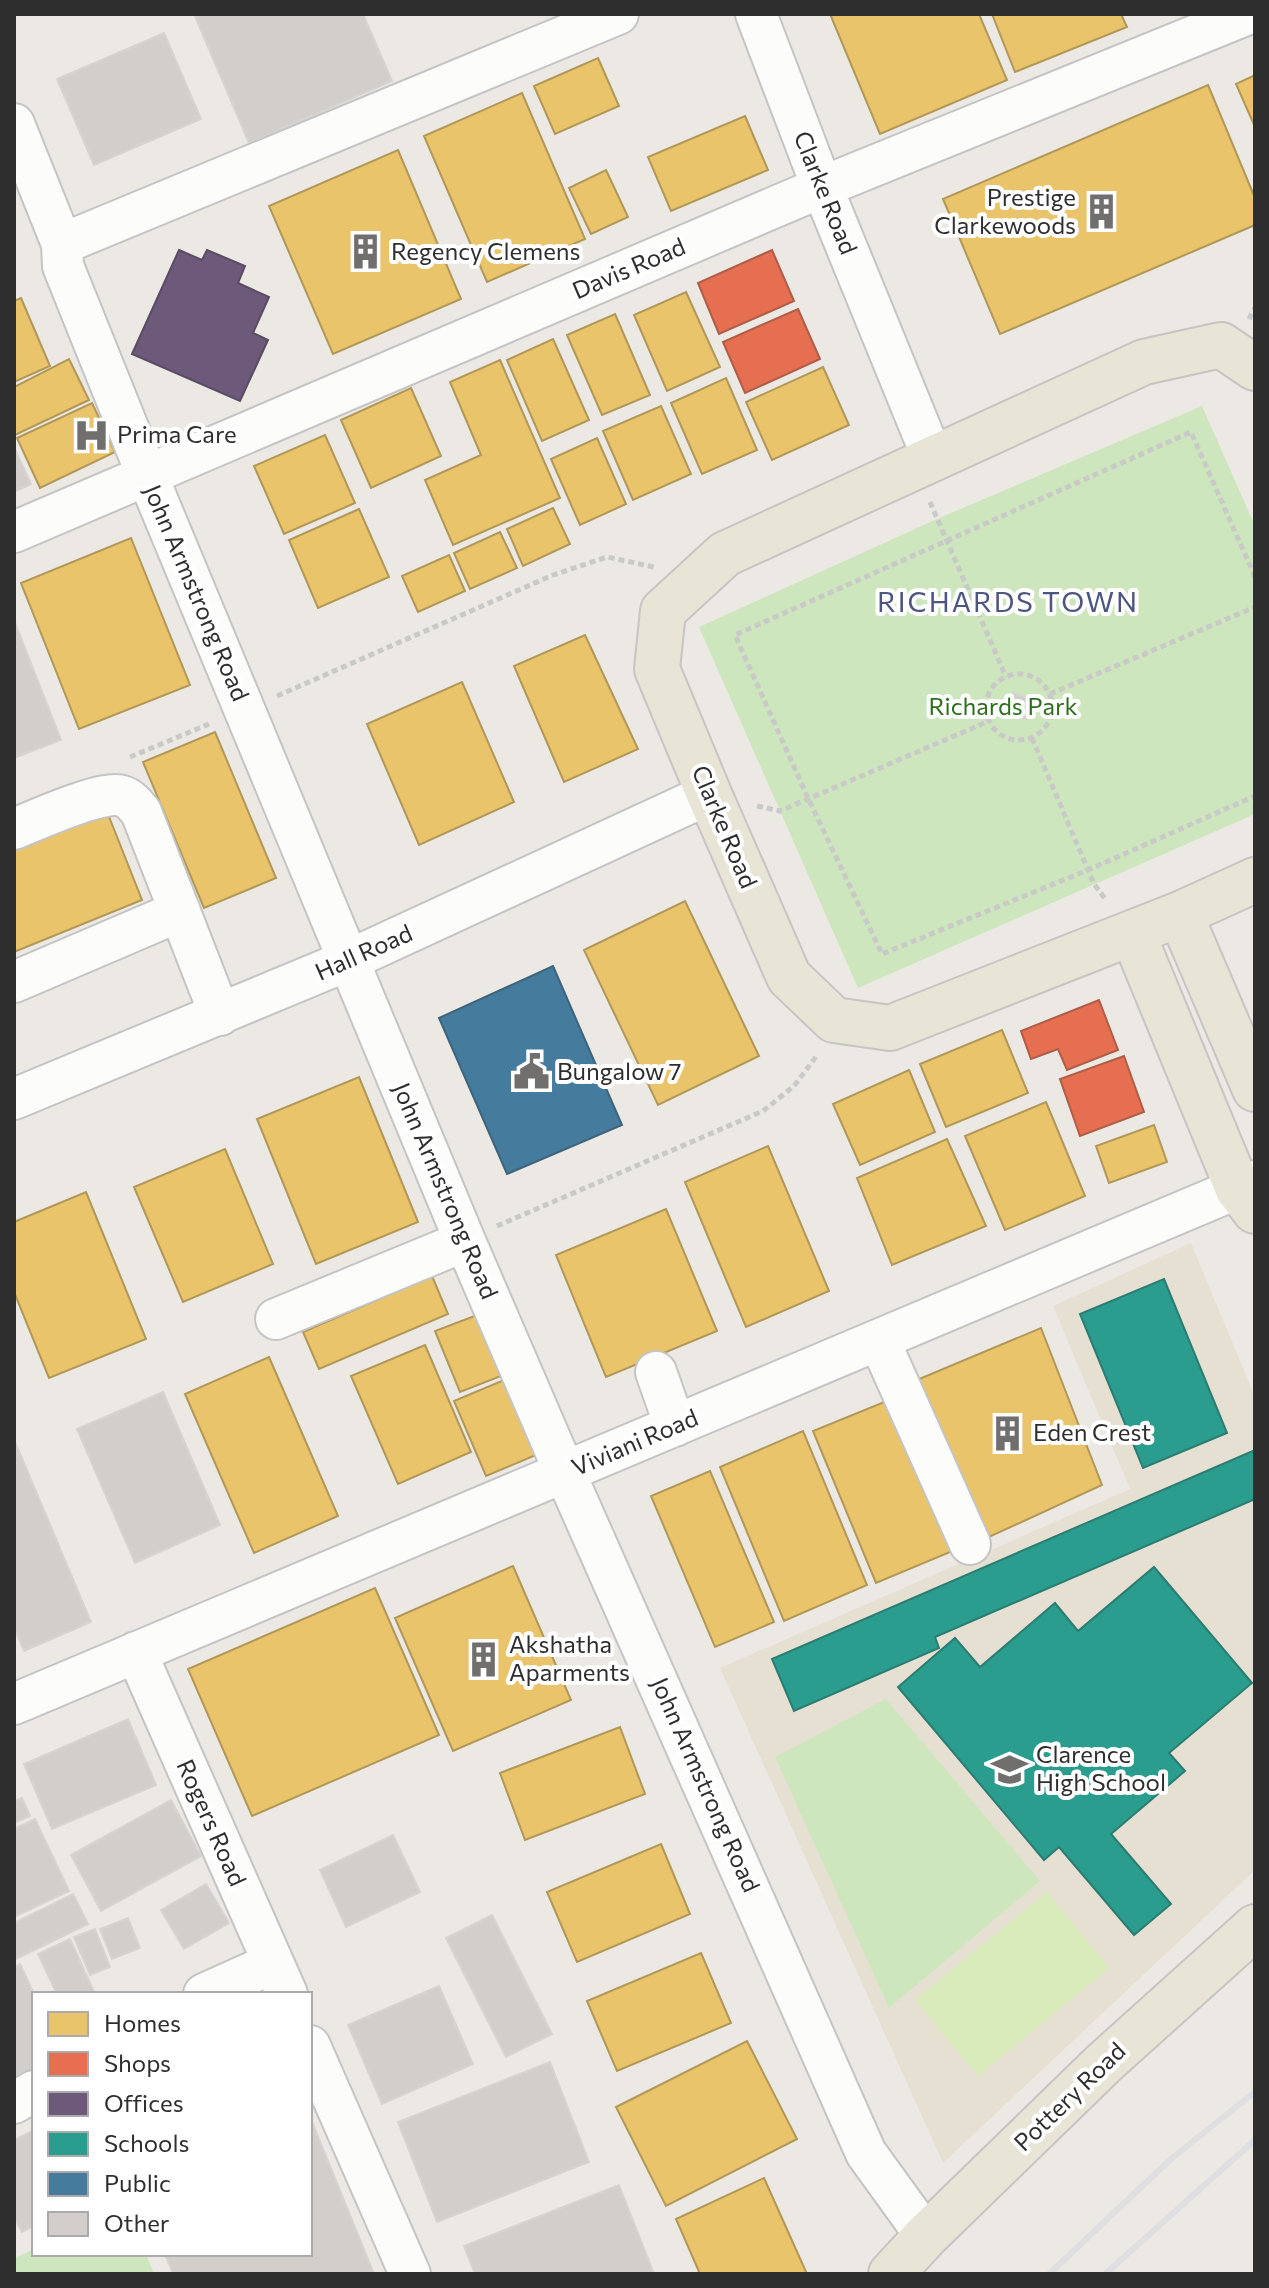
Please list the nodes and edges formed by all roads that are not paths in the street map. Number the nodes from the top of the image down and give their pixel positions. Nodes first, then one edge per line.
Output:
1 (618, 14) edge
2 (756, 14) edge
3 (1248, 14) edge
4 (14, 124) edge
5 (25, 186) edge
6 (822, 187) junction
7 (62, 244) junction
8 (1255, 368) edge
9 (933, 459) junction
10 (156, 471) junction
11 (14, 532) edge
12 (709, 794) junction
13 (14, 829) edge
14 (1255, 880) edge
15 (180, 911) junction
16 (1180, 914) junction
17 (1133, 934) junction
18 (358, 956) junction
19 (14, 982) edge
20 (220, 1015) junction
21 (17, 1088) edge
22 (1255, 1089) edge
23 (1249, 1194) edge
24 (473, 1237) junction
25 (276, 1319) dead end
26 (879, 1340) junction
27 (656, 1372) dead end
28 (675, 1426) junction
29 (573, 1469) junction
30 (970, 1544) dead end
31 (136, 1652) junction
32 (14, 1704) edge
33 (1255, 1927) edge
34 (1255, 1959) edge
35 (280, 1978) edge
36 (214, 1992) edge
37 (312, 2051) edge
38 (32, 2092) edge
39 (14, 2103) edge
40 (932, 2243) edge
41 (410, 2274) edge
42 (891, 2274) edge

1 - 7 street
2 - 6 street, Clarke Road
3 - 6 street, Davis Road
4 - 5 street, John Armstrong Road
5 - 7 street, John Armstrong Road
6 - 9 street, Clarke Road
6 - 10 street, Davis Road
7 - 10 street, John Armstrong Road
8 - 9 main road, Clarke Road
9 - 12 main road, Clarke Road
10 - 11 street, Davis Road
10 - 18 street, John Armstrong Road
12 - 17 main road, Clarke Road
12 - 18 street, Hall Road
13 - 15 street
14 - 16 main road
15 - 19 street
15 - 20 street
16 - 17 main road
16 - 22 main road
17 - 23 main road
18 - 20 street, Hall Road
18 - 24 street, John Armstrong Road
20 - 21 street, Hall Road
23 - 26 street, Viviani Road
24 - 25 street
24 - 29 street, John Armstrong Road
26 - 28 street, Viviani Road
26 - 30 street
27 - 28 street
28 - 29 street, Viviani Road
29 - 31 street, Viviani Road
29 - 40 street, John Armstrong Road
31 - 32 street, Viviani Road
31 - 35 street, Rogers Road
33 - 40 main road, Pottery Road
34 - 40 main road
35 - 36 street
37 - 41 street
38 - 39 street
40 - 42 main road, Pottery Road

